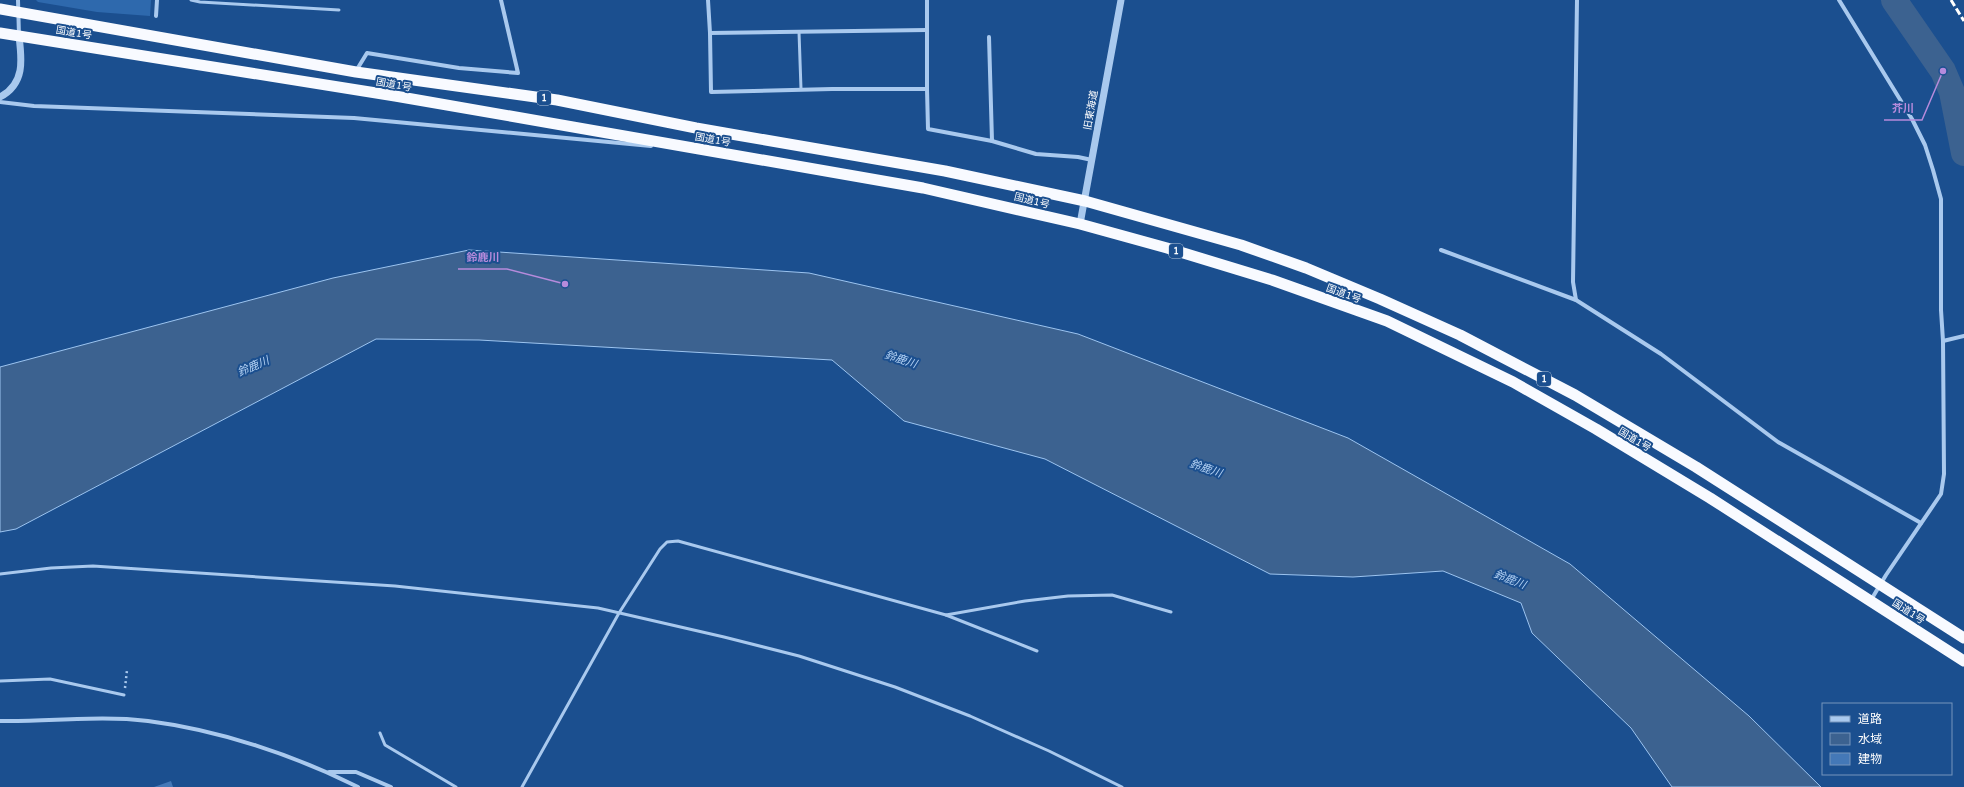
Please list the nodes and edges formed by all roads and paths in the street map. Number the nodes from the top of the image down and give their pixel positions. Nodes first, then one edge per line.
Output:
1 (18, 0) edge
2 (157, 0) edge
3 (191, 0) edge
4 (501, 0) edge
5 (708, 0) edge
6 (927, 0) edge
7 (1121, 0) edge
8 (1577, 0) edge
9 (1839, 0) edge
10 (0, 10) edge
11 (339, 10) dead end
12 (19, 12) junction
13 (156, 16) dead end
14 (927, 30) junction
15 (799, 32) junction
16 (0, 33) edge
17 (710, 33) junction
18 (19, 36) junction
19 (989, 37) dead end
20 (356, 72) junction
21 (801, 89) junction
22 (927, 89) junction
23 (0, 97) edge
24 (0, 102) edge
25 (992, 141) junction
26 (709, 150) junction
27 (1092, 160) junction
28 (1085, 201) junction
29 (1080, 224) junction
30 (1441, 250) dead end
31 (1576, 300) junction
32 (1964, 336) edge
33 (1943, 341) junction
34 (1921, 523) junction
35 (0, 574) edge
36 (1883, 580) junction
37 (1871, 601) junction
38 (1171, 612) dead end
39 (619, 613) junction
40 (946, 615) junction
41 (1964, 638) edge
42 (1037, 651) dead end
43 (1964, 661) edge
44 (127, 670) dead end
45 (0, 681) edge
46 (124, 695) joint
47 (0, 721) edge
48 (380, 733) dead end
49 (326, 772) junction
50 (358, 787) edge
51 (391, 787) edge
52 (456, 787) edge
53 (522, 787) edge
54 (1122, 787) edge

1 - 12 street
2 - 13 street
3 - 11 lane
4 - 20 street
5 - 17 street
6 - 14 street
7 - 27 street, 旧東海道
8 - 31 street
9 - 33 street
10 - 12 highway, 国道1号 / 1
12 - 18 street
12 - 20 highway, 国道1号 / 1
14 - 15 street
14 - 22 street
15 - 17 street
15 - 21 lane
16 - 18 highway, 国道1号 / 1
17 - 21 street
18 - 23 street
18 - 26 highway, 国道1号 / 1
19 - 25 street
20 - 28 highway, 国道1号 / 1
21 - 22 street
22 - 25 street
24 - 26 street
25 - 27 street
26 - 29 highway, 国道1号 / 1
27 - 28 street, 旧東海道
28 - 29 street, 旧東海道
28 - 36 highway, 国道1号 / 1
29 - 37 highway, 国道1号 / 1
30 - 31 street
31 - 34 street
32 - 33 street
33 - 34 street
34 - 36 street
35 - 39 lane
36 - 37 street
36 - 41 highway, 国道1号 / 1
37 - 43 highway, 国道1号 / 1
38 - 40 lane
39 - 40 lane
39 - 53 lane
39 - 54 lane
40 - 42 lane
44 - 46 path
45 - 46 lane
47 - 49 street
48 - 52 lane
49 - 50 street
49 - 51 street

